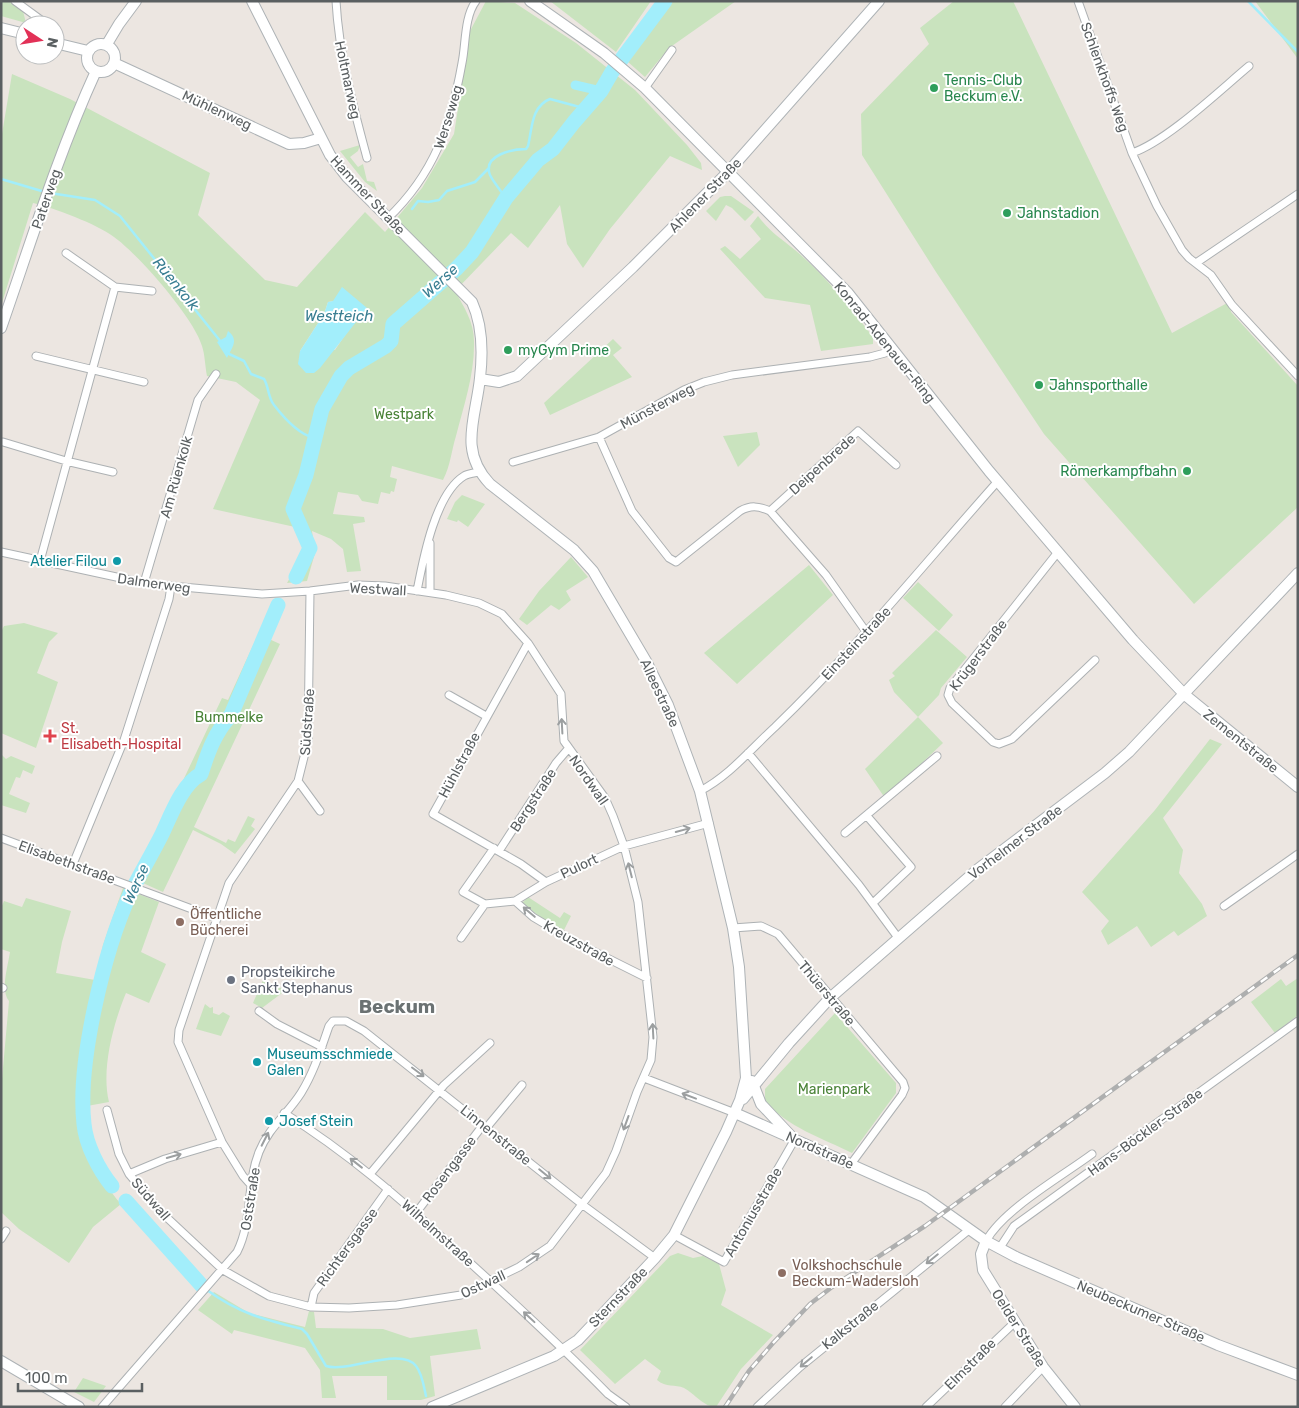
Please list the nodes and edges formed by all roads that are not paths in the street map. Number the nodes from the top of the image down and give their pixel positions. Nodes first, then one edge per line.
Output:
1 (15, 1) edge
2 (136, 1) edge
3 (252, 1) edge
4 (336, 1) edge
5 (476, 1) edge
6 (530, 1) edge
7 (879, 1) edge
8 (1078, 1) edge
9 (34, 15) edge
10 (1, 28) edge
11 (15, 32) edge
12 (107, 44) junction
13 (65, 45) edge
14 (672, 50) dead end
15 (88, 51) junction
16 (114, 63) junction
17 (1249, 66) dead end
18 (96, 71) junction
19 (645, 88) junction
20 (321, 138) junction
21 (1132, 153) junction
22 (366, 158) dead end
23 (728, 172) junction
24 (1298, 194) edge
25 (388, 218) junction
26 (66, 253) dead end
27 (1196, 263) junction
28 (115, 287) junction
29 (152, 290) dead end
30 (1, 328) edge
31 (892, 347) junction
32 (36, 356) dead end
33 (92, 370) junction
34 (216, 374) dead end
35 (1298, 376) edge
36 (480, 378) junction
37 (144, 382) dead end
38 (599, 437) junction
39 (3, 442) dead end
40 (66, 461) junction
41 (513, 462) dead end
42 (896, 465) dead end
43 (113, 472) dead end
44 (479, 472) junction
45 (998, 481) junction
46 (770, 511) junction
47 (430, 534) junction
48 (1, 552) edge
49 (1058, 552) junction
50 (40, 561) junction
51 (1298, 573) edge
52 (144, 583) junction
53 (171, 586) junction
54 (310, 591) junction
55 (417, 591) junction
56 (430, 592) junction
57 (867, 633) junction
58 (528, 643) junction
59 (1094, 660) dead end
60 (449, 695) dead end
61 (1185, 695) junction
62 (486, 716) junction
63 (568, 749) junction
64 (748, 753) junction
65 (937, 756) dead end
66 (298, 781) junction
67 (1298, 787) edge
68 (700, 791) junction
69 (320, 811) dead end
70 (434, 814) joint
71 (867, 816) junction
72 (709, 823) junction
73 (845, 832) dead end
74 (1, 838) edge
75 (624, 846) junction
76 (496, 850) junction
77 (1298, 854) edge
78 (73, 864) junction
79 (546, 882) junction
80 (515, 901) junction
81 (873, 903) junction
82 (486, 904) junction
83 (1224, 906) dead end
84 (216, 918) junction
85 (734, 928) junction
86 (460, 938) dead end
87 (899, 939) junction
88 (648, 978) junction
89 (830, 998) junction
90 (259, 1011) dead end
91 (333, 1021) joint
92 (1298, 1021) edge
93 (490, 1043) dead end
94 (322, 1047) junction
95 (746, 1067) junction
96 (644, 1078) junction
97 (522, 1084) dead end
98 (754, 1085) junction
99 (440, 1089) junction
100 (107, 1110) dead end
101 (284, 1113) junction
102 (735, 1113) junction
103 (485, 1126) junction
104 (795, 1139) junction
105 (222, 1142) junction
106 (1092, 1154) dead end
107 (851, 1164) junction
108 (129, 1174) junction
109 (370, 1174) junction
110 (251, 1185) junction
111 (388, 1189) junction
112 (583, 1205) junction
113 (416, 1213) junction
114 (970, 1229) junction
115 (6, 1231) dead end
116 (674, 1235) junction
117 (1, 1239) edge
118 (986, 1241) junction
119 (999, 1248) junction
120 (655, 1258) junction
121 (223, 1270) junction
122 (490, 1280) junction
123 (311, 1307) junction
124 (1014, 1323) junction
125 (565, 1350) junction
126 (1, 1361) edge
127 (1043, 1367) junction
128 (1298, 1375) edge
129 (79, 1407) edge
130 (102, 1407) edge
131 (432, 1407) edge
132 (626, 1407) edge
133 (757, 1407) edge
134 (926, 1407) edge
135 (1005, 1407) edge
136 (1075, 1407) edge

1 - 9 street
2 - 12 main road
3 - 20 main road, Hammer Straße
4 - 22 street, Holtmarweg
5 - 25 street, Werseweg
6 - 19 main road, Konrad-Adenauer-Ring
7 - 23 main road, Ahlener Straße
8 - 21 street, Schlenkhoffs Weg
10 - 11 main road
12 - 15 main road
12 - 16 main road
13 - 15 main road
14 - 19 street
15 - 18 main road
16 - 18 main road
16 - 20 main road, Mühlenweg
17 - 21 street
18 - 30 main road, Paterweg
19 - 23 main road, Konrad-Adenauer-Ring
20 - 25 main road, Hammer Straße
21 - 27 street, Schlenkhoffs Weg
23 - 31 main road, Konrad-Adenauer-Ring
23 - 36 main road, Ahlener Straße
24 - 27 street
25 - 36 main road, Hammer Straße
26 - 28 street
27 - 35 street, Schlenkhoffs Weg
28 - 29 street
28 - 33 street
31 - 38 street, Münsterweg
31 - 45 main road, Konrad-Adenauer-Ring
32 - 33 street
33 - 37 street
33 - 40 street
34 - 52 street, Am Rüenkolk
36 - 44 main road, Alleestraße
38 - 41 street, Münsterweg
38 - 46 street
39 - 40 street
40 - 43 street
40 - 50 street
42 - 46 street, Deipenbrede
44 - 47 street
44 - 68 main road, Alleestraße
45 - 49 main road, Konrad-Adenauer-Ring
45 - 57 street, Einsteinstraße
46 - 57 street
47 - 55 street
47 - 56 street
48 - 50 street, Dalmerweg
49 - 59 street, Krügerstraße
49 - 61 main road, Konrad-Adenauer-Ring
50 - 52 street, Dalmerweg
51 - 61 main road, Vorhelmer Straße
52 - 53 street, Dalmerweg
53 - 54 street, Dalmerweg
53 - 78 street
54 - 55 street, Westwall
54 - 66 street, Südstraße
55 - 56 street, Nordwall
56 - 58 street, Nordwall
57 - 64 street, Einsteinstraße
58 - 62 street, Hühlstraße
63 -> 58 street, Nordwall
60 - 62 street, Hühlstraße
61 - 67 main road, Zementstraße
61 - 87 main road, Vorhelmer Straße
62 - 70 street, Hühlstraße
63 - 75 street, Nordwall
63 - 76 street, Bergstraße
64 - 68 street, Einsteinstraße
64 - 81 street
65 - 71 street
66 - 69 street
66 - 84 street, Südstraße
68 - 72 main road, Alleestraße
70 - 76 street, Pulort
71 - 73 street
71 - 81 street
75 -> 72 street, Pulort
72 - 85 main road, Alleestraße
74 - 78 street, Elisabethstraße
75 - 79 street, Pulort
88 -> 75 street, Nordwall
76 - 79 street, Pulort
76 - 82 street, Bergstraße
77 - 83 street
78 - 84 street, Elisabethstraße
79 - 80 street
80 - 82 street
88 -> 80 street, Kreuzstraße
81 - 87 street
82 - 86 street
84 - 105 street, Südstraße
85 - 89 street, Thüerstraße
85 - 95 main road, Alleestraße
87 - 89 main road, Vorhelmer Straße
96 -> 88 street, Nordwall
89 - 98 main road, Vorhelmer Straße
89 - 107 street, Thüerstraße
90 - 94 street
91 - 94 street, Oststraße
91 -> 99 street, Linnenstraße
92 - 119 street, Hans-Böckler-Straße
93 - 99 street
94 - 101 street, Oststraße
95 - 98 main road, Alleestraße
95 - 102 main road, Alleestraße
102 -> 96 street, Nordstraße
96 -> 112 street, Ostwall
97 - 103 street, Rosengasse
98 - 102 main road, Vorhelmer Straße
98 - 104 main road, Alleestraße
99 - 103 street, Linnenstraße
99 - 109 street
100 - 108 street, Südwall
109 -> 101 street, Wilhelmstraße
110 -> 101 street, Oststraße
102 - 104 main road, Nordstraße
102 - 116 main road, Sternstraße
103 -> 112 street, Linnenstraße
103 - 113 street, Rosengasse
104 - 107 main road, Nordstraße
104 - 116 street, Antoniusstraße
108 -> 105 street
105 - 110 street, Südstraße
106 - 118 street
107 - 114 main road, Nordstraße
108 - 121 street, Südwall
109 - 111 street, Wilhelmstraße
110 - 121 street, Oststraße
111 - 113 street, Wilhelmstraße
111 - 123 street, Richtersgasse
112 - 120 street, Linnenstraße
122 -> 112 street, Ostwall
113 - 122 street, Wilhelmstraße
114 - 118 main road, Nordstraße
114 -> 133 street, Kalkstraße
115 - 117 street
116 - 120 main road, Sternstraße
118 - 119 main road, Neubeckumer Straße
118 - 124 main road, Oelder Straße
119 - 128 main road, Neubeckumer Straße
120 - 125 main road, Sternstraße
121 - 123 street, Ostwall
121 - 130 street, Oststraße
122 - 123 street, Ostwall
125 -> 122 street, Wilhelmstraße
124 - 127 main road, Oelder Straße
124 - 134 street, Elmstraße
125 - 131 main road, Sternstraße
125 - 132 street, Wilhelmstraße
126 - 129 main road
127 - 135 street
127 - 136 main road, Oelder Straße

